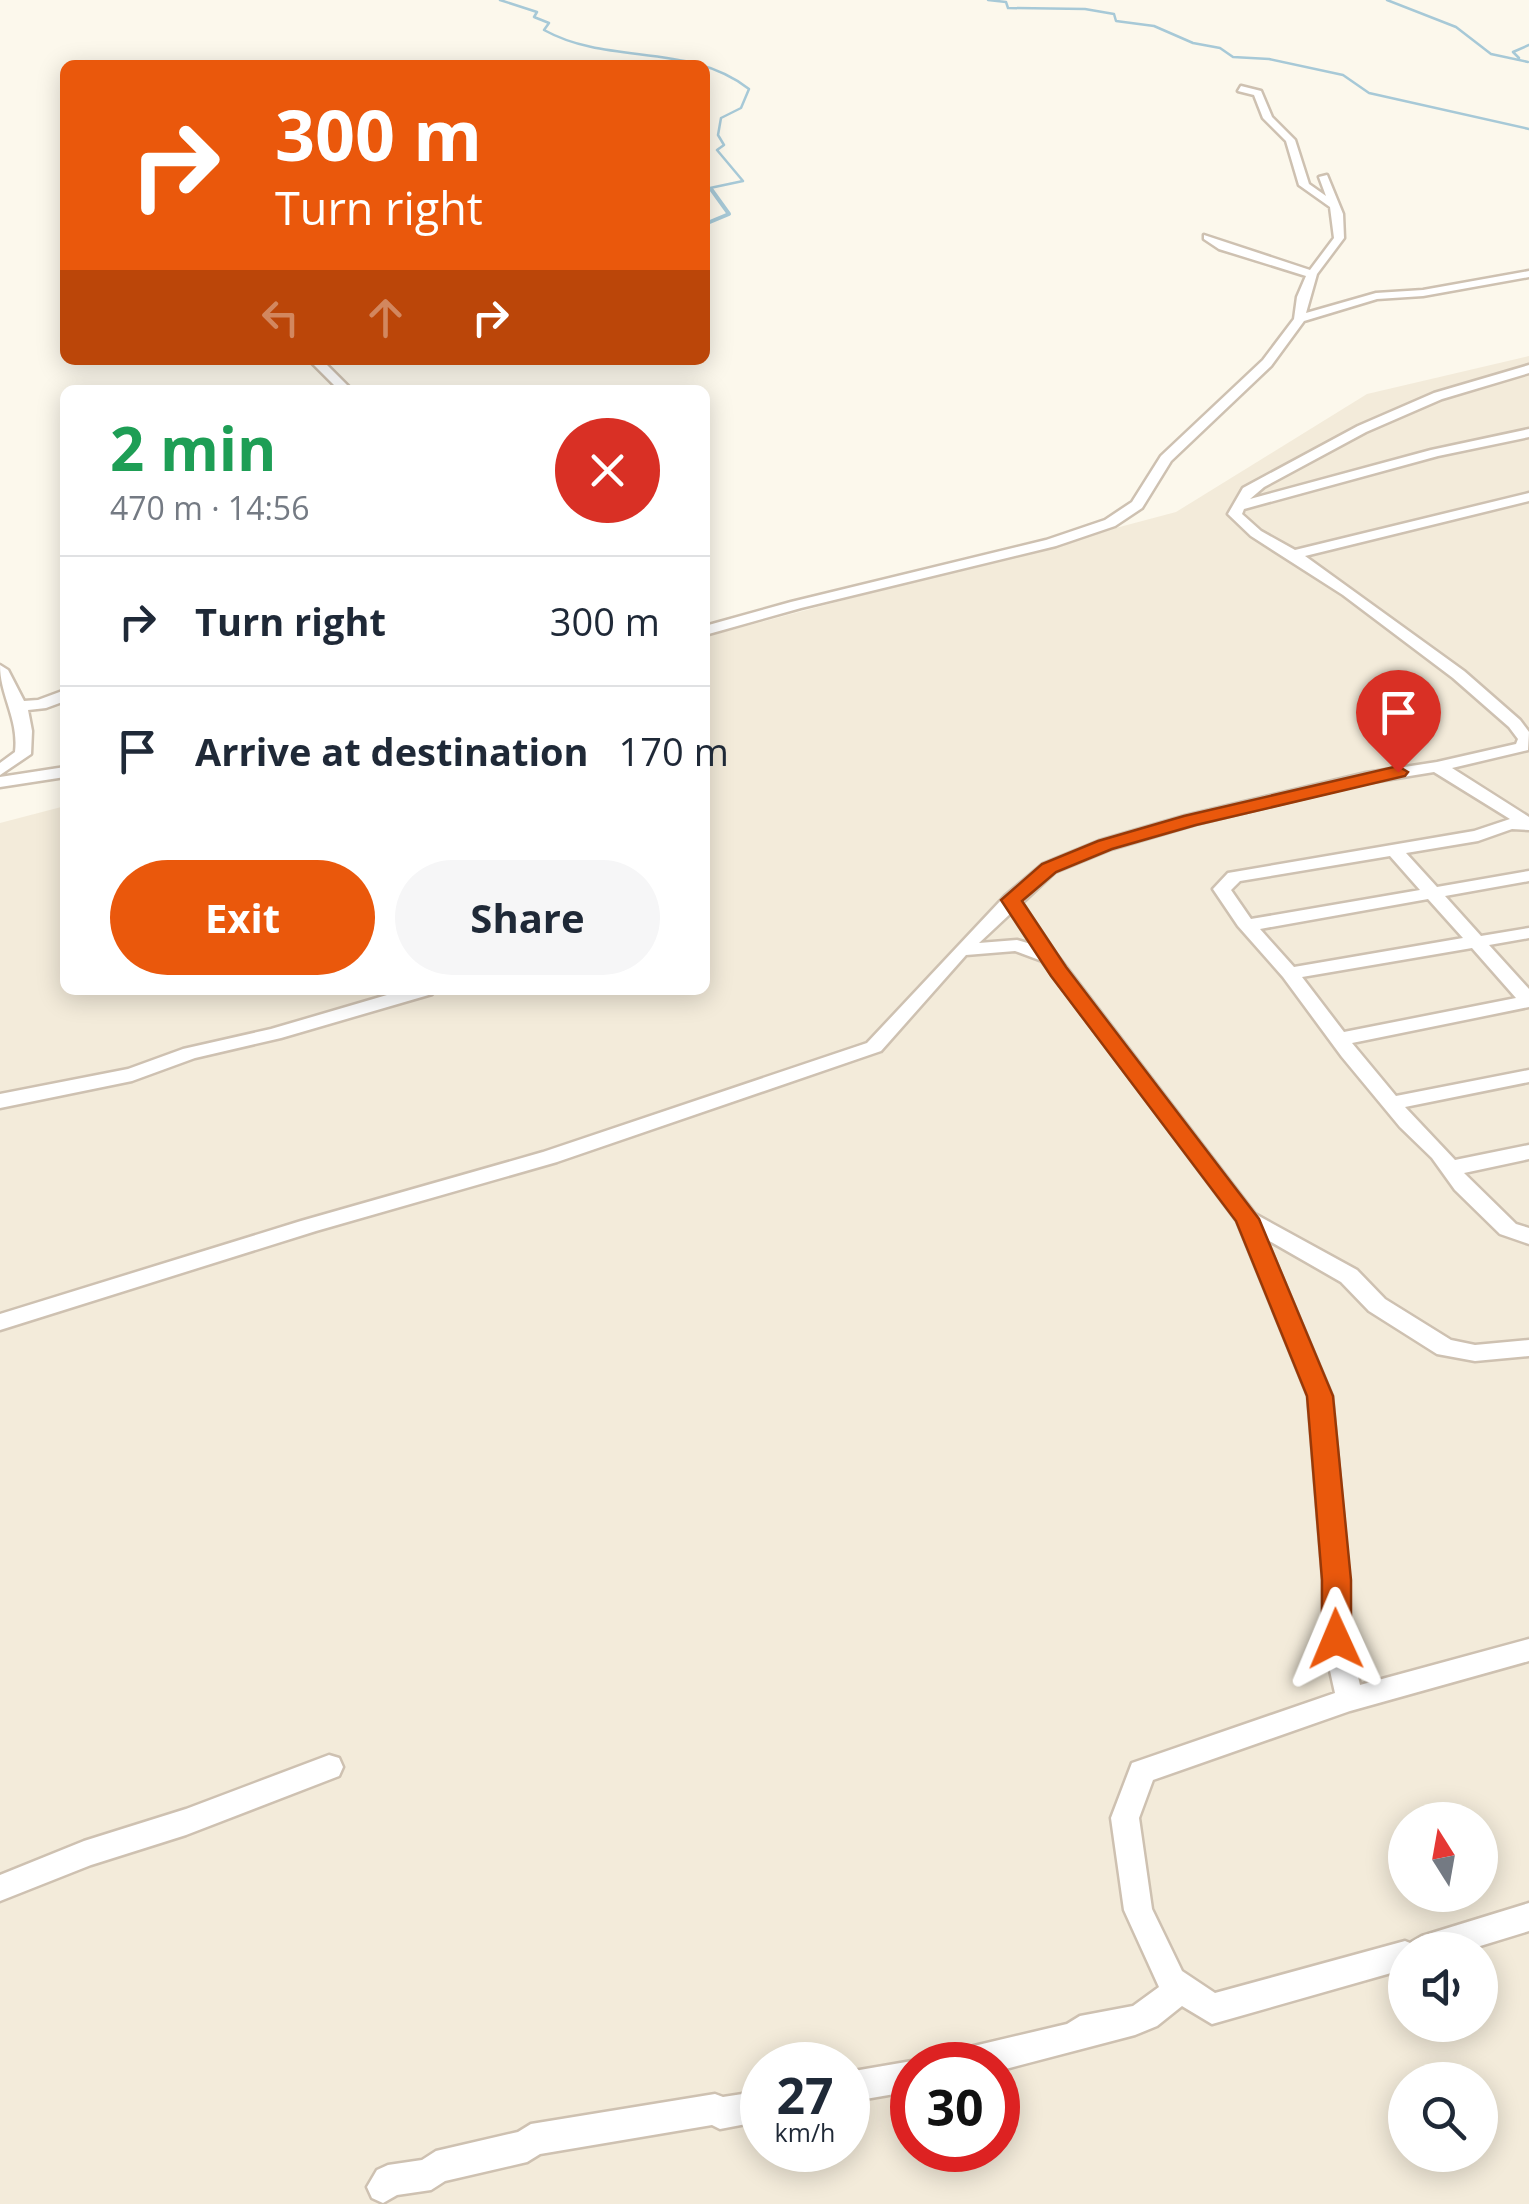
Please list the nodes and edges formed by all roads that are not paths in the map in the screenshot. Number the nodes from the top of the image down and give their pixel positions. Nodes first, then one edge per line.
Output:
1 (1240, 89) dead end
2 (1324, 177) dead end
3 (1333, 205) junction
4 (1208, 237) dead end
5 (1312, 274) junction
6 (1529, 274) edge
7 (1300, 319) junction
8 (320, 365) edge
9 (1529, 371) edge
10 (341, 385) edge
11 (1529, 433) edge
12 (1529, 497) edge
13 (1240, 506) junction
14 (1293, 555) junction
15 (710, 630) edge
16 (0, 670) edge
17 (60, 697) edge
18 (21, 706) junction
19 (1526, 748) edge
20 (1438, 766) junction
21 (0, 770) edge
22 (60, 773) edge
23 (0, 782) edge
24 (1528, 824) edge
25 (1395, 851) junction
26 (1529, 876) edge
27 (1431, 894) junction
28 (1011, 900) junction
29 (1249, 925) junction
30 (1529, 932) edge
31 (1477, 942) junction
32 (961, 950) junction
33 (1049, 957) junction
34 (1290, 974) junction
35 (408, 995) edge
36 (1529, 1001) edge
37 (1341, 1039) junction
38 (1529, 1076) edge
39 (0, 1101) edge
40 (1392, 1103) junction
41 (1529, 1152) edge
42 (1452, 1168) junction
43 (1246, 1219) junction
44 (1529, 1236) edge
45 (0, 1322) edge
46 (1529, 1348) edge
47 (1529, 1650) edge
48 (1350, 1698) junction
49 (329, 1768) dead end
50 (0, 1888) edge
51 (1529, 1917) edge
52 (1480, 1932) edge
53 (1388, 1960) edge
54 (1180, 1986) junction
55 (1020, 2052) edge
56 (740, 2110) edge
57 (383, 2188) dead end

1 - 3 street
2 - 3 street
3 - 5 street
4 - 5 street
5 - 7 street
6 - 7 street
7 - 15 street
8 - 10 street
9 - 13 street
11 - 13 street
12 - 14 street
13 - 14 street
14 - 19 street
16 - 18 street
17 - 18 street
18 - 21 street
19 - 20 street
20 - 24 street
20 - 28 street
22 - 23 street
24 - 25 street
25 - 27 street
25 - 29 street
26 - 27 street
27 - 29 street
27 - 31 street
28 - 32 street
28 - 33 street
29 - 34 street
30 - 31 street
31 - 34 street
31 - 36 street
32 - 33 street
32 - 45 street
33 - 43 street
34 - 37 street
35 - 39 street
36 - 37 street
37 - 40 street
38 - 40 street
40 - 42 street
41 - 42 street
42 - 44 street
43 - 46 street
43 - 48 street
47 - 48 street
48 - 54 street
49 - 50 street
51 - 52 street
53 - 54 street
54 - 55 street
56 - 57 street

